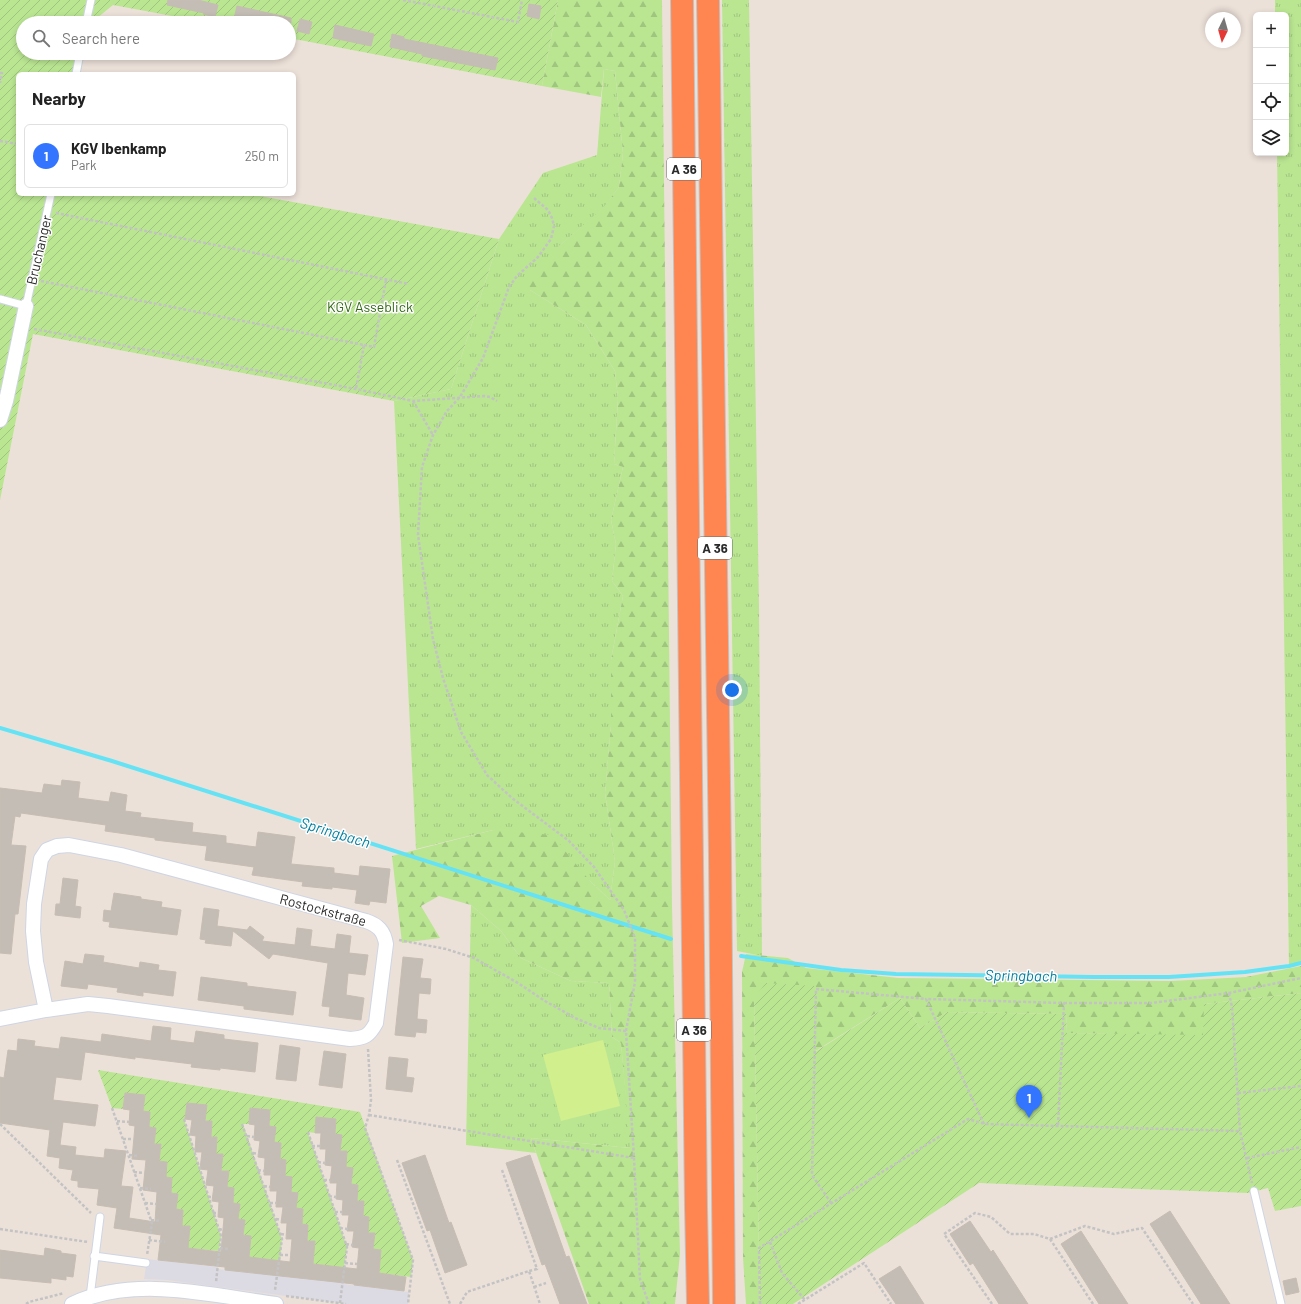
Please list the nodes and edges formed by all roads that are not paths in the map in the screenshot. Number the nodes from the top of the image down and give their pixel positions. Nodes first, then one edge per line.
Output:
1 (91, 0) edge
2 (682, 0) edge
3 (708, 0) edge
4 (88, 16) edge
5 (79, 60) edge
6 (76, 72) edge
7 (52, 196) edge
8 (0, 300) edge
9 (26, 306) junction
10 (0, 420) edge
11 (46, 1010) junction
12 (0, 1019) edge
13 (1254, 1191) road end
14 (696, 1207) junction
15 (100, 1217) dead end
16 (724, 1242) junction
17 (94, 1256) junction
18 (146, 1263) road end
19 (90, 1298) junction
20 (275, 1299) edge
21 (72, 1304) edge
22 (684, 1304) edge
23 (698, 1304) edge
24 (724, 1304) edge
25 (736, 1304) edge
26 (1281, 1304) edge

1 - 4 lane
2 - 14 highway, A 36
3 - 16 highway, A 36
5 - 6 lane
7 - 9 lane, Bruchanger
8 - 9 lane
9 - 10 street
11 - 11 street, Rostockstraße
11 - 12 street, Rostockstraße
13 - 26 lane
14 - 22 highway
14 - 23 highway, A 36
15 - 17 lane
16 - 24 highway, A 36
16 - 25 highway
17 - 18 lane
17 - 19 lane
19 - 20 street
19 - 21 street

